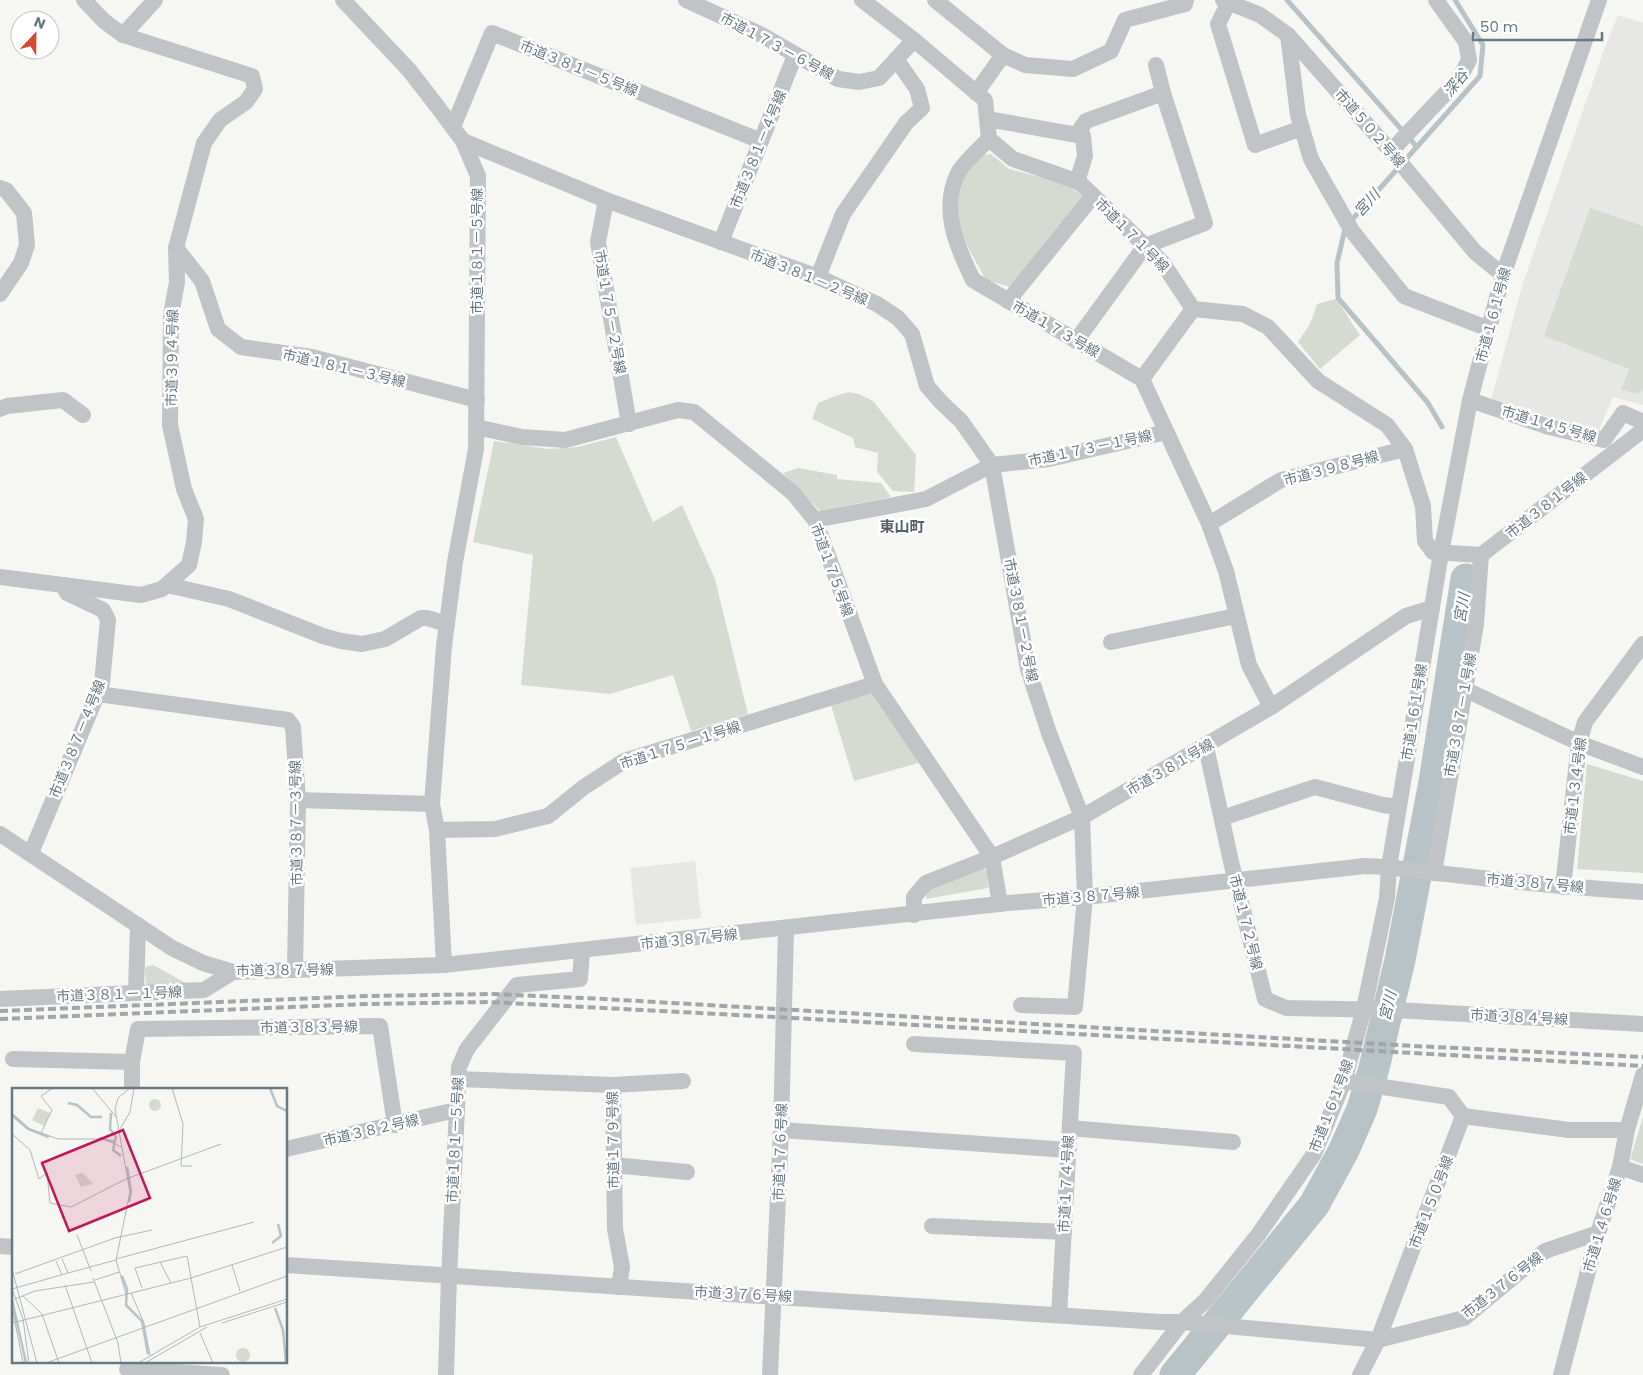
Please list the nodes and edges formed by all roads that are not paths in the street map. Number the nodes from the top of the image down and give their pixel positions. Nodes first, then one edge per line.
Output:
1 (84, 0) edge
2 (155, 0) edge
3 (343, 0) edge
4 (686, 0) edge
5 (862, 0) edge
6 (935, 0) edge
7 (1186, 0) edge
8 (1436, 0) edge
9 (1599, 0) edge
10 (1226, 1) edge
11 (123, 34) junction
12 (1288, 35) junction
13 (914, 40) junction
14 (795, 55) junction
15 (1003, 55) junction
16 (896, 59) junction
17 (1156, 64) dead end
18 (976, 93) junction
19 (1163, 93) junction
20 (987, 119) junction
21 (453, 127) junction
22 (1302, 128) junction
23 (1077, 134) junction
24 (989, 139) junction
25 (463, 141) junction
26 (761, 141) junction
27 (1394, 150) junction
28 (1077, 182) junction
29 (0, 188) edge
30 (1093, 196) junction
31 (606, 200) junction
32 (721, 242) junction
33 (1145, 246) junction
34 (176, 248) junction
35 (1503, 275) junction
36 (818, 277) junction
37 (0, 294) edge
38 (1008, 301) junction
39 (1193, 309) junction
40 (1488, 329) junction
41 (1076, 341) junction
42 (1142, 380) junction
43 (477, 400) junction
44 (1470, 400) junction
45 (0, 409) edge
46 (83, 415) dead end
47 (1643, 422) edge
48 (629, 424) junction
49 (476, 427) junction
50 (1643, 430) edge
51 (1166, 432) junction
52 (1405, 449) junction
53 (992, 465) junction
54 (815, 520) junction
55 (1208, 524) junction
56 (1440, 553) junction
57 (1481, 556) junction
58 (0, 577) edge
59 (64, 585) junction
60 (167, 585) junction
61 (1432, 608) junction
62 (1236, 616) junction
63 (447, 624) junction
64 (1111, 642) dead end
65 (1643, 644) edge
66 (875, 684) junction
67 (1464, 690) junction
68 (98, 694) junction
69 (1271, 707) junction
70 (1579, 743) junction
71 (1206, 747) junction
72 (1643, 767) edge
73 (298, 800) junction
74 (432, 804) junction
75 (1399, 807) junction
76 (1082, 818) junction
77 (1222, 818) junction
78 (436, 830) junction
79 (0, 834) edge
80 (31, 853) junction
81 (992, 857) junction
82 (1389, 867) junction
83 (1425, 872) junction
84 (1236, 881) junction
85 (1563, 887) junction
86 (1643, 892) edge
87 (1085, 898) junction
88 (1000, 904) junction
89 (914, 915) junction
90 (138, 925) junction
91 (786, 928) junction
92 (582, 951) junction
93 (444, 965) junction
94 (295, 970) junction
95 (232, 972) junction
96 (136, 992) junction
97 (0, 999) edge
98 (1020, 1005) dead end
99 (1364, 1009) junction
100 (1643, 1024) edge
101 (914, 1044) dead end
102 (13, 1059) dead end
103 (132, 1062) junction
104 (1643, 1075) edge
105 (459, 1079) junction
106 (683, 1081) dead end
107 (1350, 1082) junction
108 (614, 1085) junction
109 (132, 1088) edge
110 (456, 1110) junction
111 (1463, 1116) junction
112 (396, 1125) junction
113 (1070, 1128) junction
114 (781, 1130) junction
115 (1626, 1130) junction
116 (1233, 1142) dead end
117 (288, 1149) edge
118 (1068, 1150) junction
119 (613, 1166) junction
120 (1620, 1167) junction
121 (687, 1172) dead end
122 (1643, 1175) edge
123 (932, 1226) dead end
124 (1064, 1232) junction
125 (1598, 1234) junction
126 (288, 1265) edge
127 (449, 1276) junction
128 (619, 1287) junction
129 (774, 1296) junction
130 (1059, 1315) junction
131 (1182, 1322) junction
132 (1378, 1340) junction
133 (224, 1362) edge
134 (127, 1368) edge
135 (223, 1375) edge
136 (446, 1375) edge
137 (770, 1375) edge
138 (1141, 1375) edge
139 (1360, 1375) edge
140 (1561, 1375) edge

1 - 11 street
2 - 11 street
3 - 21 street, 市道１８１－５号線
4 - 14 street, 市道１７３－６号線
5 - 13 street
6 - 15 street
7 - 15 street
8 - 27 street
9 - 35 street, 市道１６１号線
10 - 12 street, 市道５０２号線
10 - 22 street
11 - 34 street, 市道３９４号線
12 - 22 street
12 - 27 street, 市道５０２号線
13 - 16 street, 市道１７３－６号線
13 - 18 street
14 - 16 street, 市道１７３－６号線
14 - 26 street, 市道３８１－４号線
15 - 18 street
16 - 36 street
17 - 19 street
18 - 20 street
19 - 23 street
19 - 33 street
20 - 23 street
20 - 24 street
21 - 25 street, 市道１８１－５号線
21 - 26 street, 市道３８１－５号線
22 - 40 street
23 - 28 street
24 - 28 street, 市道１７１号線
24 - 38 street, 市道１７３号線
25 - 31 street, 市道３８１－２号線
25 - 43 street, 市道１８１－５号線
26 - 32 street, 市道３８１－４号線
27 - 35 street, 市道５０２号線
28 - 30 street, 市道１７１号線
29 - 37 street
30 - 33 street, 市道１７１号線
30 - 38 street
31 - 32 street, 市道３８１－２号線
31 - 48 street, 市道１７５－２号線
32 - 36 street, 市道３８１－２号線
33 - 39 street, 市道１７１号線
33 - 41 street
34 - 43 street, 市道１８１－３号線
34 - 60 street, 市道３９４号線
35 - 40 street, 市道１６１号線
36 - 53 street, 市道３８１－２号線
38 - 41 street, 市道１７３号線
39 - 42 street
39 - 52 street
40 - 44 street, 市道１６１号線
41 - 42 street, 市道１７３号線
42 - 51 street
43 - 49 street, 市道１８１－５号線
44 - 47 street, 市道１４５号線
44 - 56 street, 市道１６１号線
45 - 46 street
48 - 49 street, 市道１７５号線
48 - 54 street, 市道１７５号線
49 - 63 street, 市道１８１－５号線
50 - 57 street, 市道３８１号線
51 - 53 street, 市道１７３－１号線
51 - 55 street
52 - 55 street, 市道３９８号線
52 - 56 street
53 - 54 street, 市道１７３－１号線
53 - 76 street, 市道３８１－２号線
54 - 66 street, 市道１７５号線
55 - 62 street
56 - 57 street
56 - 61 street, 市道１６１号線
57 - 67 street, 市道３８７－１号線
58 - 59 street, 市道３９４号線
59 - 60 street, 市道３９４号線
59 - 68 street, 市道３８７－４号線
60 - 63 street
61 - 69 street, 市道３８１号線
61 - 75 street, 市道１６１号線
62 - 64 street
62 - 69 street
63 - 74 street, 市道１８１－５号線
65 - 70 street, 市道１３４号線
66 - 78 street, 市道１７５－１号線
66 - 81 street, 市道１７５号線
67 - 70 street
67 - 83 street, 市道３８７－１号線
68 - 73 street, 市道３８７－３号線
68 - 80 street, 市道３８７－４号線
69 - 71 street, 市道３８１号線
70 - 72 street
70 - 85 street, 市道１３４号線
71 - 76 street, 市道３８１号線
71 - 77 street, 市道１７２号線
73 - 74 street
73 - 94 street, 市道３８７－３号線
74 - 78 street, 市道１８１－５号線
75 - 77 street
75 - 82 street, 市道１６１号線
76 - 81 street, 市道３８１号線
76 - 87 street
77 - 84 street, 市道１７２号線
78 - 93 street, 市道１８１－５号線
79 - 80 street, 市道３８７号線
80 - 90 street, 市道３８７号線
81 - 88 street, 市道１７５号線
81 - 89 street, 市道３８１号線
82 - 83 street, 市道３８７号線
82 - 84 street, 市道３８７号線
82 - 99 street, 市道１６１号線
83 - 85 street, 市道３８７号線
84 - 87 street, 市道３８７号線
84 - 99 street, 市道１７２号線
85 - 86 street, 市道３８７号線
87 - 88 street, 市道３８７号線
87 - 98 street
88 - 89 street, 市道３８７号線
89 - 91 street, 市道３８７号線
90 - 95 street, 市道３８７号線
90 - 96 street
91 - 92 street, 市道３８７号線
91 - 114 street, 市道１７６号線
92 - 93 street, 市道３８７号線
92 - 105 street, 市道１８１－５号線
93 - 94 street, 市道３８７号線
94 - 95 street, 市道３８７号線
95 - 96 street, 市道３８１－１号線
96 - 97 street, 市道３８１－１号線
99 - 100 street, 市道３８４号線
99 - 107 street, 市道１６１号線
101 - 113 street, 市道１７４号線
102 - 103 street
103 - 109 street
103 - 112 street, 市道３８３号線
104 - 115 street, 市道１４６号線
105 - 108 street, 市道１７９号線
105 - 110 street, 市道１８１－５号線
106 - 108 street
107 - 111 street
107 - 131 street, 市道１６１号線
108 - 119 street, 市道１７９号線
110 - 112 street, 市道３８２号線
110 - 127 street, 市道１８１－５号線
111 - 115 street
111 - 132 street, 市道１５０号線
112 - 117 street, 市道３８２号線
113 - 116 street
113 - 118 street, 市道１７４号線
114 - 118 street
114 - 129 street, 市道１７６号線
115 - 120 street, 市道１４６号線
118 - 124 street, 市道１７４号線
119 - 121 street
119 - 128 street, 市道１７９号線
120 - 122 street
120 - 125 street, 市道１４６号線
123 - 124 street
124 - 130 street, 市道１７４号線
125 - 132 street, 市道３７６号線
125 - 140 street, 市道１４６号線
126 - 127 street, 市道３７６号線
127 - 128 street, 市道３７６号線
127 - 136 street, 市道１８１－５号線
128 - 129 street, 市道３７６号線
129 - 130 street, 市道３７６号線
129 - 137 street, 市道１７６号線
130 - 131 street, 市道３７６号線
131 - 132 street, 市道３７６号線
131 - 138 street, 市道１６１号線
132 - 139 street, 市道１５０号線
133 - 135 street
134 - 135 street

